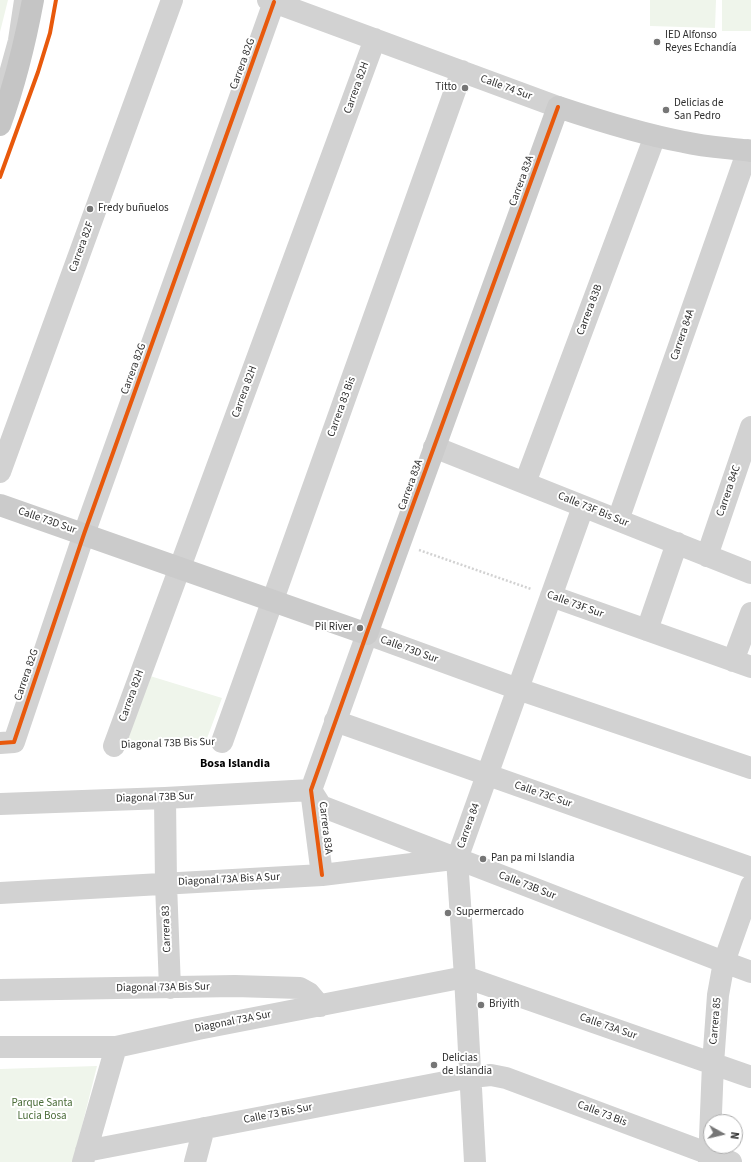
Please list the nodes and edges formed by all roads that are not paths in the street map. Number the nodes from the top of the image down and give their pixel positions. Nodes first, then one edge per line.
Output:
1 (20, 0) edge
2 (33, 0) edge
3 (172, 0) edge
4 (271, 1) edge
5 (375, 39) junction
6 (462, 71) junction
7 (0, 91) edge
8 (558, 107) junction
9 (0, 125) edge
10 (655, 136) junction
11 (749, 151) edge
12 (751, 427) edge
13 (434, 447) junction
14 (0, 472) edge
15 (524, 483) junction
16 (0, 505) edge
17 (583, 507) junction
18 (618, 520) junction
19 (84, 534) junction
20 (677, 543) junction
21 (707, 556) junction
22 (180, 568) junction
23 (751, 573) edge
24 (551, 596) junction
25 (273, 601) junction
26 (751, 613) edge
27 (647, 630) junction
28 (367, 634) junction
29 (742, 664) edge
30 (518, 689) junction
31 (335, 721) junction
32 (222, 742) road end
33 (7, 743) edge
34 (114, 746) road end
35 (751, 768) edge
36 (487, 775) junction
37 (311, 790) junction
38 (165, 798) junction
39 (0, 804) edge
40 (457, 859) junction
41 (751, 868) edge
42 (322, 875) junction
43 (166, 884) junction
44 (751, 886) edge
45 (0, 893) edge
46 (724, 962) junction
47 (751, 972) edge
48 (465, 977) junction
49 (170, 988) junction
50 (0, 990) edge
51 (320, 1006) junction
52 (0, 1047) edge
53 (116, 1047) junction
54 (713, 1064) junction
55 (751, 1077) edge
56 (470, 1078) junction
57 (204, 1128) junction
58 (85, 1156) edge
59 (709, 1158) edge
60 (194, 1162) edge
61 (475, 1162) edge
62 (731, 1162) edge

1 - 7 lane
2 - 9 main road
3 - 14 street, Carrera 82F
4 - 5 street, Calle 74 Sur
4 - 19 street, Carrera 82G
5 - 6 street, Calle 74 Sur
5 - 22 street, Carrera 82H
6 - 8 street, Calle 74 Sur
6 - 25 street, Carrera 83 Bis
8 - 10 street, Calle 74 Sur
8 - 13 street, Carrera 83A
10 - 11 street, Calle 74 Sur
10 - 15 street, Carrera 83B
11 - 18 street, Carrera 84A
12 - 21 street, Carrera 84C
13 - 15 street, Calle 73F Bis Sur
13 - 28 street, Carrera 83A
15 - 17 street, Calle 73F Bis Sur
16 - 19 street, Calle 73D Sur
17 - 18 street, Calle 73F Bis Sur
17 - 24 street, Carrera 84
18 - 20 street, Calle 73F Bis Sur
19 - 22 street, Calle 73D Sur
19 - 33 street, Carrera 82G
20 - 21 street, Calle 73F Bis Sur
20 - 27 street
21 - 23 street, Calle 73F Bis Sur
22 - 25 street, Calle 73D Sur
22 - 34 street, Carrera 82H
24 - 27 street, Calle 73F Sur
24 - 30 street, Carrera 84
25 - 28 street, Calle 73D Sur
25 - 32 street, Carrera 83 Bis
26 - 29 street
27 - 29 street, Calle 73F Sur
28 - 30 street, Calle 73D Sur
28 - 31 street, Carrera 83A
30 - 35 street, Calle 73D Sur
30 - 36 street, Carrera 84
31 - 36 street, Calle 73C Sur
31 - 37 street, Carrera 83A
36 - 40 street, Carrera 84
36 - 41 street, Calle 73C Sur
37 - 38 street, Diagonal 73B Sur
37 - 40 street, Calle 73B Sur
37 - 42 street, Carrera 83A
38 - 39 street, Diagonal 73B Sur
38 - 43 street, Carrera 83
40 - 42 street, Diagonal 73A Bis A Sur
40 - 46 street, Calle 73B Sur
40 - 48 street, Carrera 84
42 - 43 street, Diagonal 73A Bis A Sur
43 - 45 street, Diagonal 73A Bis A Sur
43 - 49 street, Carrera 83
44 - 46 street, Carrera 85
46 - 47 street, Calle 73B Sur
46 - 54 street, Carrera 85
48 - 51 street, Diagonal 73A Sur
48 - 54 street, Calle 73A Sur
48 - 56 street, Carrera 84
49 - 50 street, Diagonal 73A Bis Sur
49 - 51 street, Diagonal 73A Bis Sur
51 - 53 street, Diagonal 73A Sur
52 - 53 street, Diagonal 73A Sur
53 - 58 street
54 - 55 street, Calle 73A Sur
54 - 59 street, Carrera 85
56 - 57 street, Calle 73 Bis Sur
56 - 59 street, Calle 73 Bis
56 - 61 street, Carrera 84
57 - 58 street, Calle 73 Bis Sur
57 - 60 street
59 - 62 street, Calle 73 Bis

